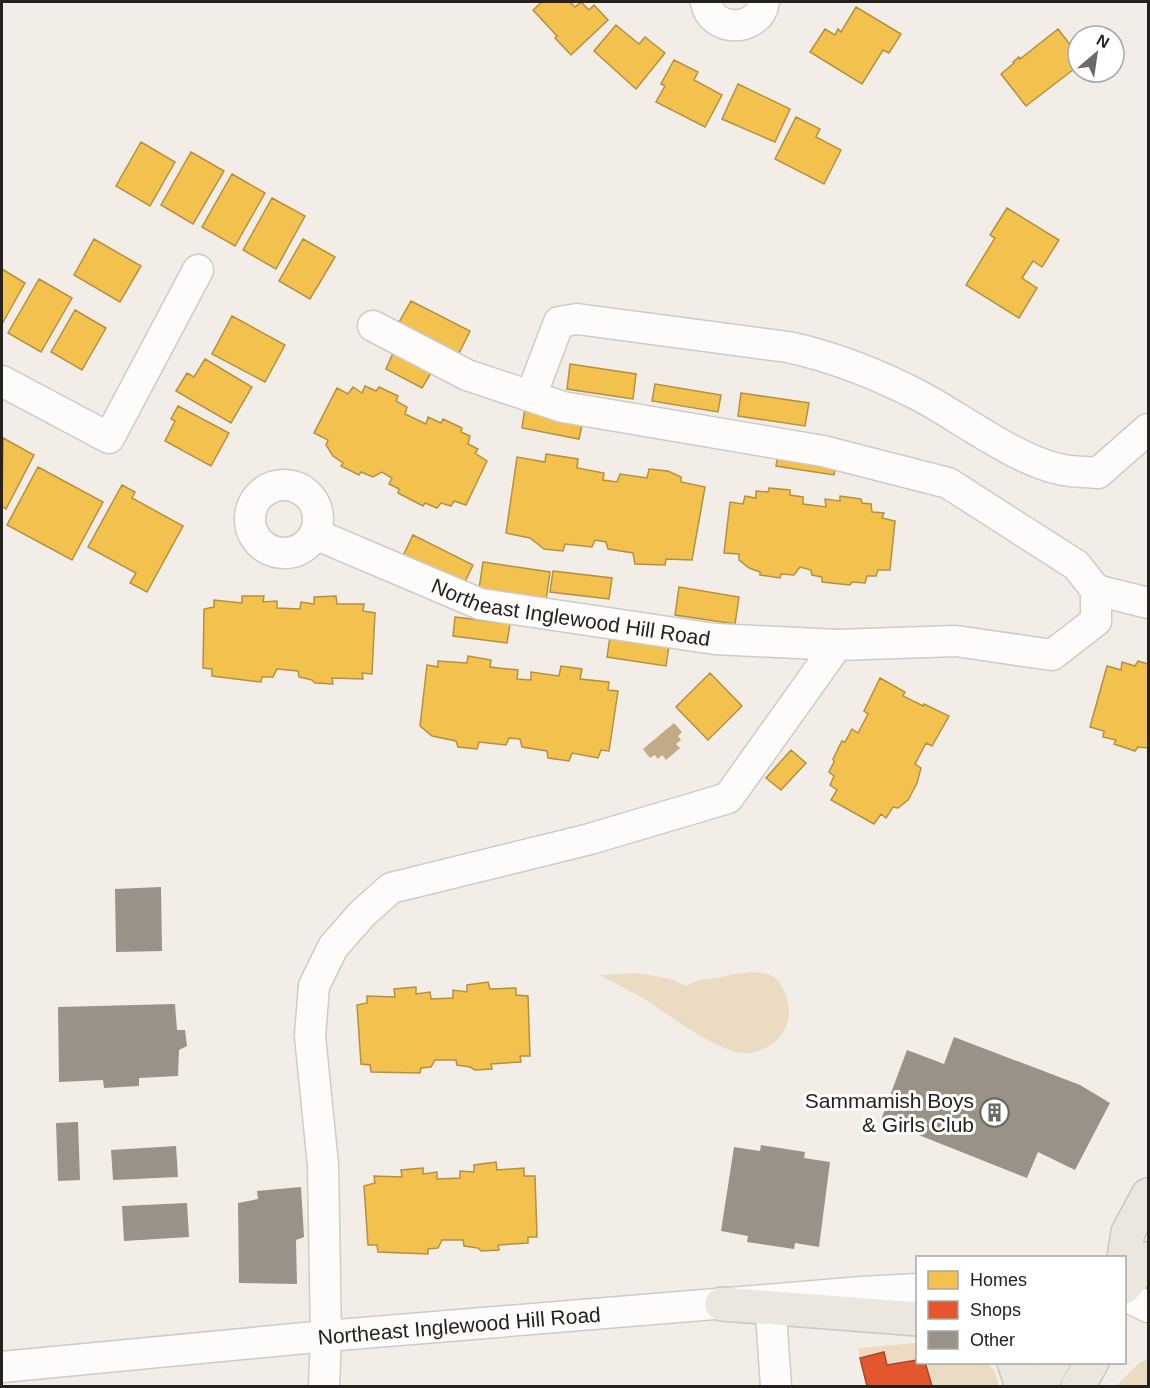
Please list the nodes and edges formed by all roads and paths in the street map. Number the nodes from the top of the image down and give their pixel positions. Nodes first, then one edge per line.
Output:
1 (706, 2) edge
2 (764, 2) edge
3 (198, 270) dead end
4 (373, 326) dead end
5 (2, 381) edge
6 (531, 396) junction
7 (1149, 429) edge
8 (315, 534) dead end
9 (1096, 590) junction
10 (1149, 603) edge
11 (837, 645) junction
12 (1149, 1195) edge
13 (1124, 1256) edge
14 (1149, 1259) edge
15 (1126, 1286) edge
16 (916, 1289) edge
17 (1126, 1296) edge
18 (722, 1304) joint
19 (770, 1304) junction
20 (1149, 1307) edge
21 (916, 1319) edge
22 (326, 1336) junction
23 (1015, 1364) edge
24 (1052, 1364) edge
25 (1091, 1364) edge
26 (2, 1367) edge
27 (324, 1386) edge
28 (776, 1386) edge
29 (1022, 1386) edge
30 (1040, 1386) edge
31 (1078, 1386) edge

1 - 2 street
3 - 5 street
4 - 6 street
6 - 7 street
6 - 9 street
8 - 11 street, Northeast Inglewood Hill Road
9 - 10 street
9 - 11 street, Northeast Inglewood Hill Road
11 - 22 street
12 - 13 main road
14 - 15 main road
16 - 19 street
17 - 20 street
18 - 19 main road
18 - 22 street, Northeast Inglewood Hill Road
19 - 21 main road
19 - 28 street
22 - 26 street, Northeast Inglewood Hill Road
22 - 27 street
23 - 29 main road
24 - 30 main road
25 - 31 main road

